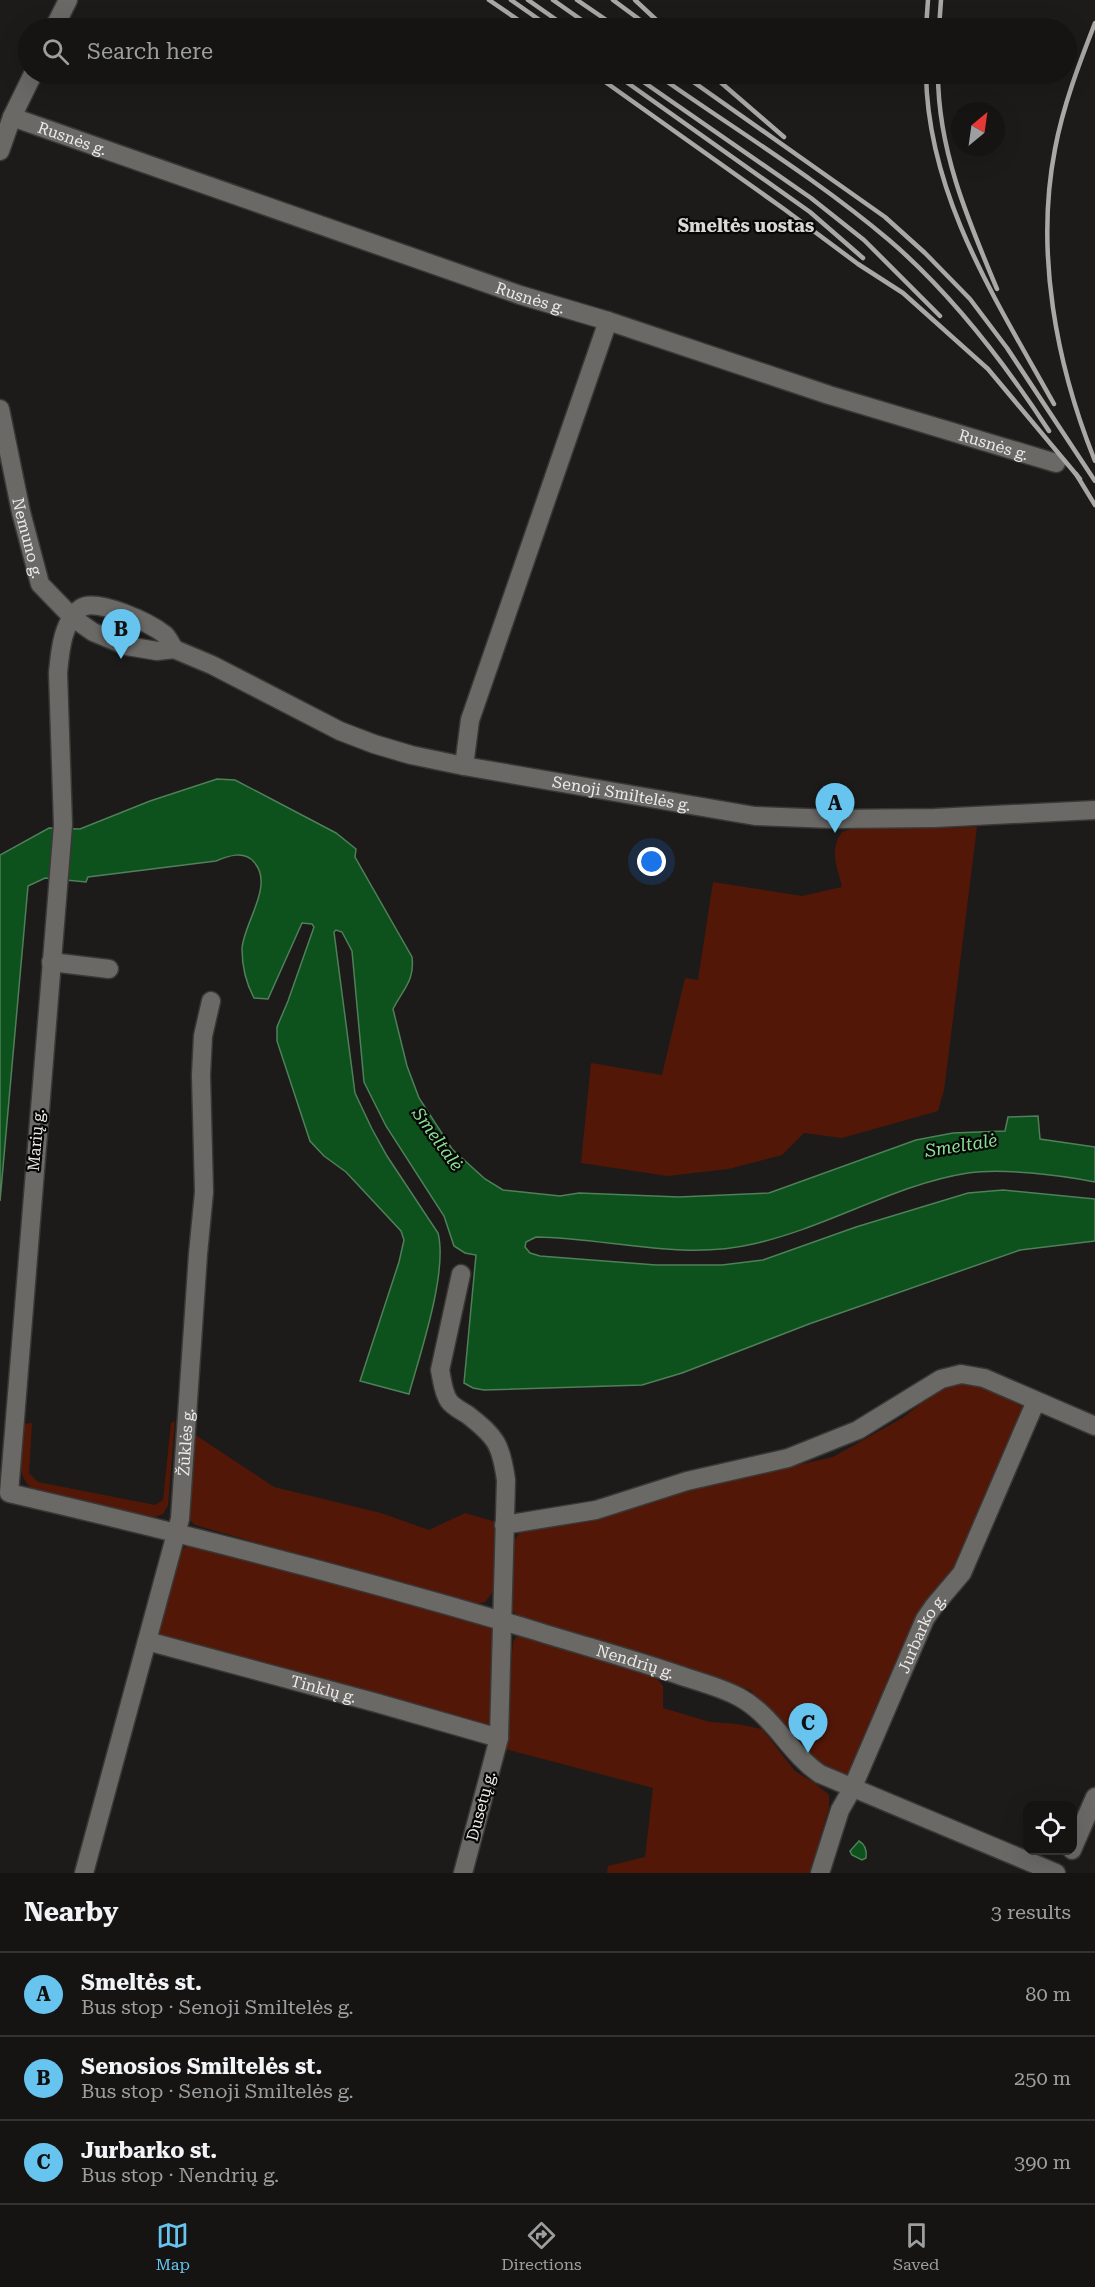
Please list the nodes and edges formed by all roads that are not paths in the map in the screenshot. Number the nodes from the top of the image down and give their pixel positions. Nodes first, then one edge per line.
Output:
1 (68, 0) edge
2 (59, 18) edge
3 (28, 84) edge
4 (12, 117) junction
5 (0, 151) edge
6 (608, 321) junction
7 (0, 409) edge
8 (1056, 463) dead end
9 (73, 618) junction
10 (174, 649) junction
11 (464, 766) junction
12 (1095, 810) edge
13 (51, 962) junction
14 (109, 969) dead end
15 (211, 1001) dead end
16 (461, 1274) dead end
17 (1036, 1401) junction
18 (1095, 1426) edge
19 (504, 1525) junction
20 (177, 1532) junction
21 (503, 1622) junction
22 (147, 1641) junction
23 (499, 1738) junction
24 (852, 1788) junction
25 (1095, 1797) edge
26 (1077, 1838) edge
27 (1070, 1855) edge
28 (84, 1873) edge
29 (463, 1873) edge
30 (820, 1873) edge
31 (1056, 1873) edge
32 (1063, 1873) edge

1 - 2 street
3 - 4 street
4 - 5 street
4 - 6 street, Rusnės g.
6 - 8 street, Rusnės g.
6 - 11 street
7 - 9 street, Nemuno g.
9 - 10 street, Senoji Smiltelės g.
9 - 10 street, Senoji Smiltelės g.
9 - 13 street, Marių g.
10 - 11 street, Senoji Smiltelės g.
11 - 12 street, Senoji Smiltelės g.
13 - 14 street
13 - 20 street, Marių g.
15 - 20 street, Žūklės g.
16 - 19 street, Dusetų g.
17 - 18 street
17 - 19 street
17 - 24 street, Jurbarko g.
19 - 21 street, Dusetų g.
20 - 21 street, Nendrių g.
20 - 22 street, Žūklės g.
21 - 23 street, Dusetų g.
21 - 24 street, Nendrių g.
22 - 23 street, Tinklų g.
22 - 28 street, Žūklės g.
23 - 29 street, Dusetų g.
24 - 30 street, Jurbarko g.
24 - 31 street, Nendrių g.
25 - 26 street
27 - 32 street

